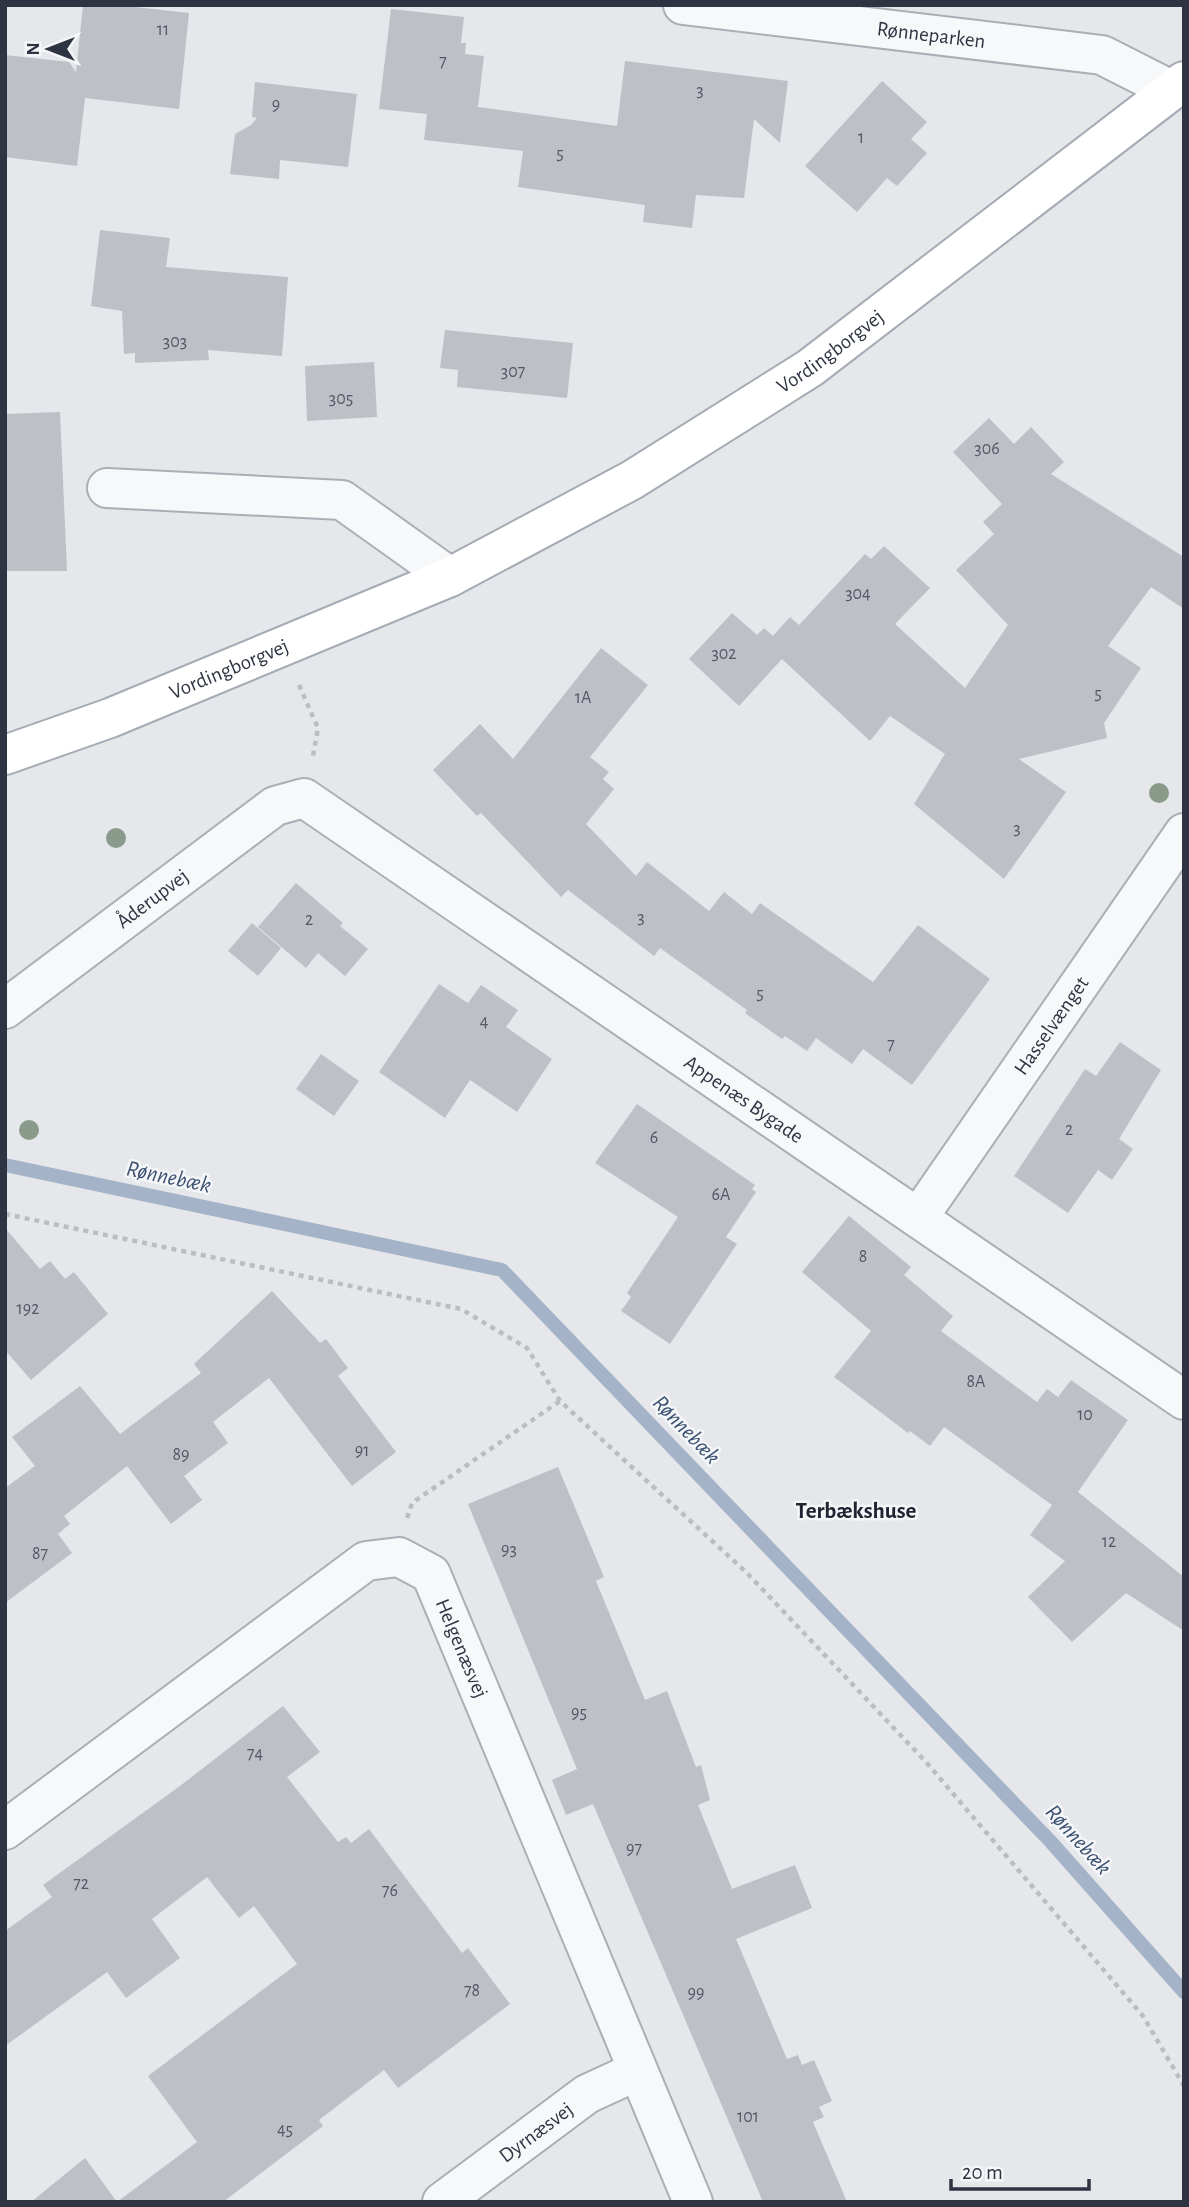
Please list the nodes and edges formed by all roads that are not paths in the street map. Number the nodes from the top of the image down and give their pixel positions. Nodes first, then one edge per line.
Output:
1 (683, 5) edge
2 (1178, 86) edge
3 (107, 488) dead end
4 (450, 577) junction
5 (5, 755) edge
6 (304, 798) joint
7 (1184, 833) edge
8 (5, 1009) edge
9 (918, 1218) junction
10 (1184, 1400) edge
11 (5, 1830) edge
12 (637, 2071) junction
13 (442, 2202) edge
14 (693, 2202) edge

1 - 2 street, Rønneparken
2 - 4 main road, Vordingborgvej
3 - 4 street
4 - 5 main road, Vordingborgvej
6 - 8 street, Åderupvej
6 - 9 street, Appenæs Bygade
7 - 9 street, Hasselvænget
9 - 10 street, Appenæs Bygade
11 - 12 street, Helgenæsvej
12 - 13 street, Dyrnæsvej
12 - 14 street, Helgenæsvej

